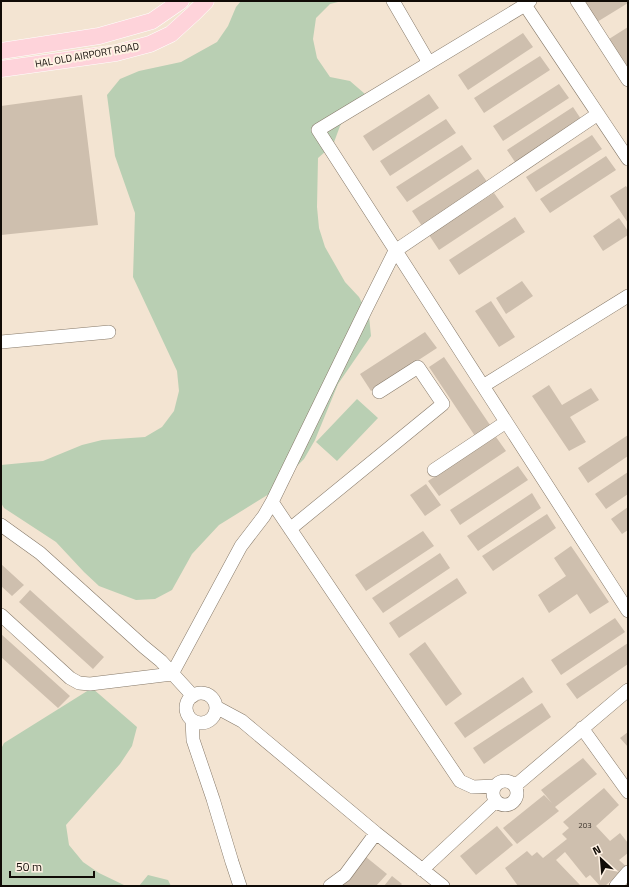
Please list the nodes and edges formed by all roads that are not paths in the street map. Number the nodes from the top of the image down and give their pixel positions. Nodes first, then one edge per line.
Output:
1 (181, 1) edge
2 (206, 1) edge
3 (393, 1) edge
4 (576, 1) edge
5 (528, 3) edge
6 (1, 52) edge
7 (429, 63) junction
8 (1, 70) edge
9 (628, 80) edge
10 (598, 114) junction
11 (628, 159) edge
12 (395, 251) junction
13 (628, 296) edge
14 (109, 332) dead end
15 (1, 342) edge
16 (483, 386) junction
17 (379, 392) dead end
18 (506, 422) junction
19 (434, 470) dead end
20 (272, 502) junction
21 (1, 525) edge
22 (290, 529) junction
23 (628, 611) edge
24 (1, 615) edge
25 (172, 674) junction
26 (628, 690) edge
27 (193, 696) junction
28 (216, 707) junction
29 (192, 721) junction
30 (582, 728) junction
31 (494, 786) junction
32 (515, 786) junction
33 (628, 792) edge
34 (496, 801) junction
35 (376, 833) junction
36 (422, 870) junction
37 (628, 872) edge
38 (240, 886) edge
39 (330, 886) edge
40 (443, 886) edge
41 (616, 886) edge

1 - 6 main road, HAL OLD AIRPORT ROAD
2 - 8 main road, HAL OLD AIRPORT ROAD
3 - 7 lane
4 - 9 lane
5 - 7 lane
5 - 10 lane
7 - 12 lane
10 - 11 lane
10 - 12 lane
12 - 16 lane
12 - 20 lane
13 - 16 lane
14 - 15 lane
16 - 18 lane
17 - 22 lane
18 - 19 lane
18 - 23 lane
20 - 22 lane
20 - 25 lane
21 - 25 lane
22 - 31 lane
24 - 25 lane
25 - 27 lane
26 - 30 lane
27 - 28 lane
27 - 29 lane
28 - 29 lane
28 - 35 lane
29 - 38 lane
30 - 32 lane
30 - 33 lane
31 - 32 lane
31 - 34 lane
32 - 34 lane
34 - 36 lane
35 - 36 lane
35 - 39 lane
36 - 40 lane
37 - 41 lane

